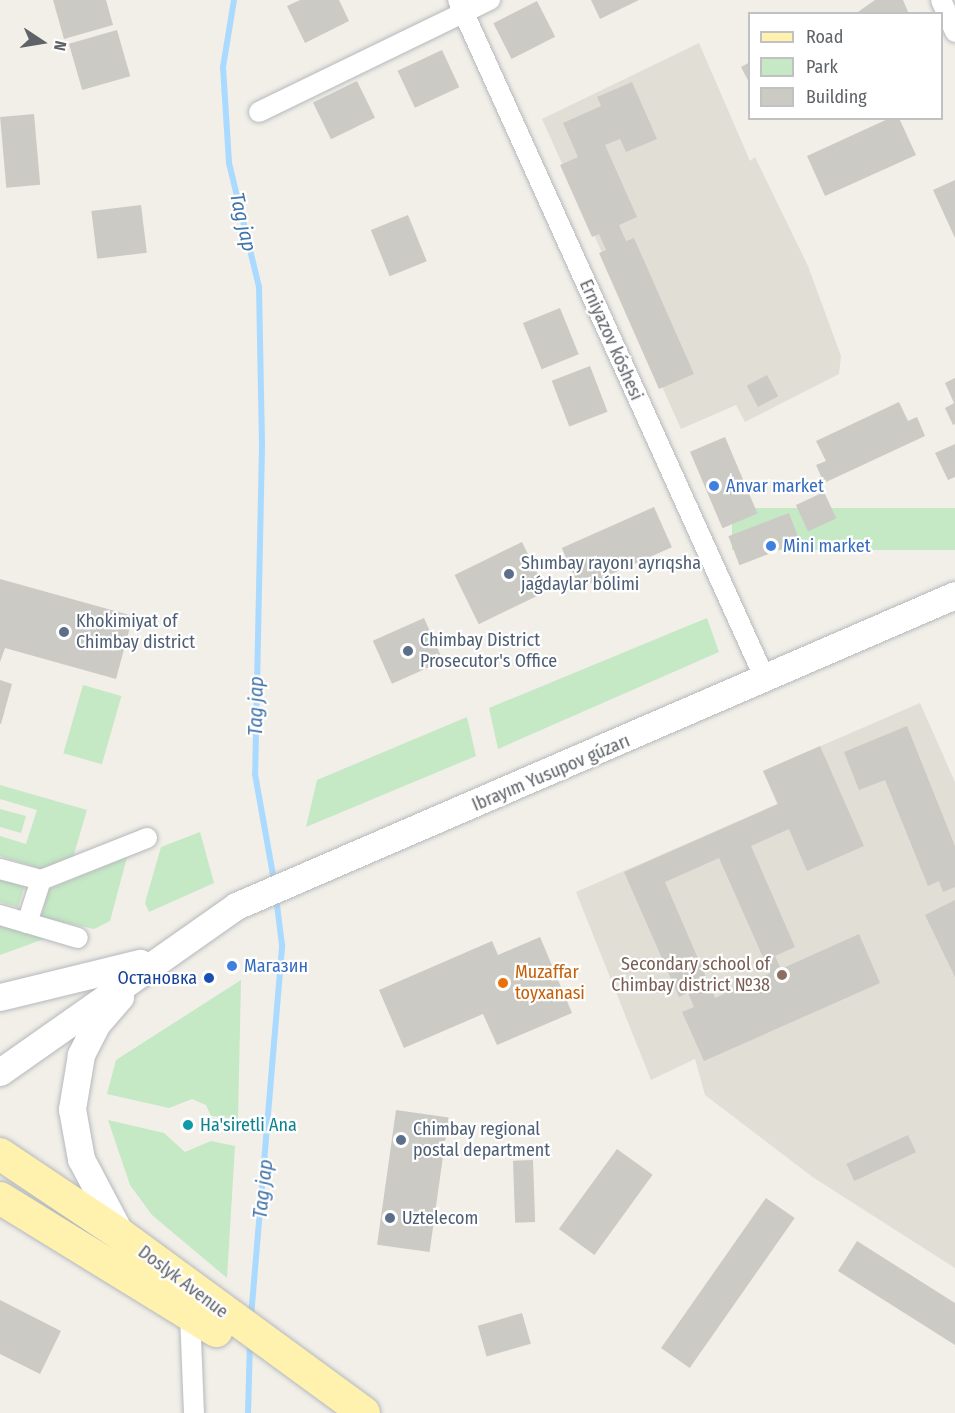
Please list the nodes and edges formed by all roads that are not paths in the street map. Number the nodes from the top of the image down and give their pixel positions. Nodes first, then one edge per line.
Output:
1 (490, 0) edge
2 (941, 0) edge
3 (461, 6) edge
4 (955, 32) edge
5 (259, 112) dead end
6 (955, 595) edge
7 (765, 679) junction
8 (147, 838) dead end
9 (0, 869) edge
10 (41, 880) junction
11 (0, 915) edge
12 (27, 923) junction
13 (78, 938) dead end
14 (153, 960) junction
15 (0, 998) edge
16 (0, 1072) edge
17 (0, 1154) edge
18 (0, 1198) edge
19 (122, 1235) junction
20 (190, 1314) junction
21 (227, 1327) junction
22 (272, 1358) junction
23 (194, 1413) edge
24 (335, 1413) edge
25 (364, 1413) edge

1 - 3 street
2 - 4 street
3 - 5 street
3 - 7 street, Erniyazov kóshesi
6 - 7 main road, Ibrayım Yusupov gúzarı
7 - 14 main road, Ibrayım Yusupov gúzarı
8 - 10 street
9 - 10 street
10 - 12 street
11 - 12 street
12 - 13 street
14 - 15 main road
14 - 16 main road
14 - 19 main road
17 - 19 main road, Doslyk Avenue
18 - 20 main road, Doslyk Avenue
19 - 21 main road, Doslyk Avenue
20 - 21 main road, Doslyk Avenue
20 - 23 street
21 - 22 main road, Doslyk Avenue
22 - 24 main road, Doslyk Avenue
22 - 25 main road, Doslyk Avenue

